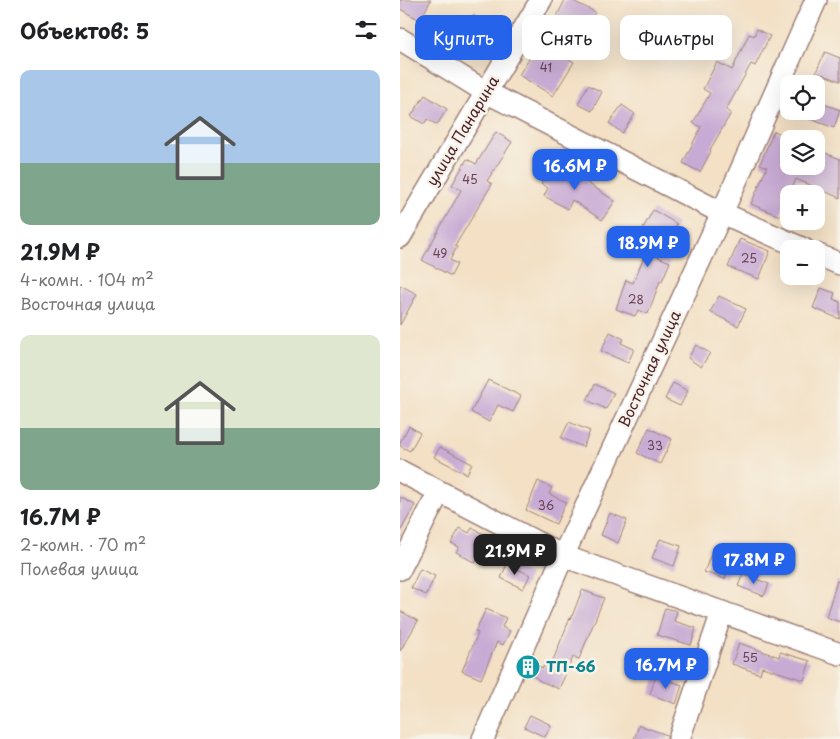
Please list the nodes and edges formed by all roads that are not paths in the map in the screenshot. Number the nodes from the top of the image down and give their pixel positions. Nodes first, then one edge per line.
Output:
1 (540, 0) edge
2 (816, 0) edge
3 (400, 40) edge
4 (486, 92) junction
5 (722, 213) junction
6 (400, 237) edge
7 (784, 240) edge
8 (825, 258) edge
9 (840, 264) edge
10 (400, 471) edge
11 (439, 492) junction
12 (564, 556) junction
13 (400, 570) edge
14 (722, 612) junction
15 (840, 654) edge
16 (483, 739) edge
17 (679, 739) edge

1 - 4 street, улица Панарина
2 - 5 street, Восточная улица
3 - 4 street
4 - 5 street
4 - 6 street, улица Панарина
5 - 7 street
5 - 12 street, Восточная улица
8 - 9 street
10 - 11 street
11 - 12 street
11 - 13 street
12 - 14 street
12 - 16 street, Восточная улица
14 - 15 street
14 - 17 street

